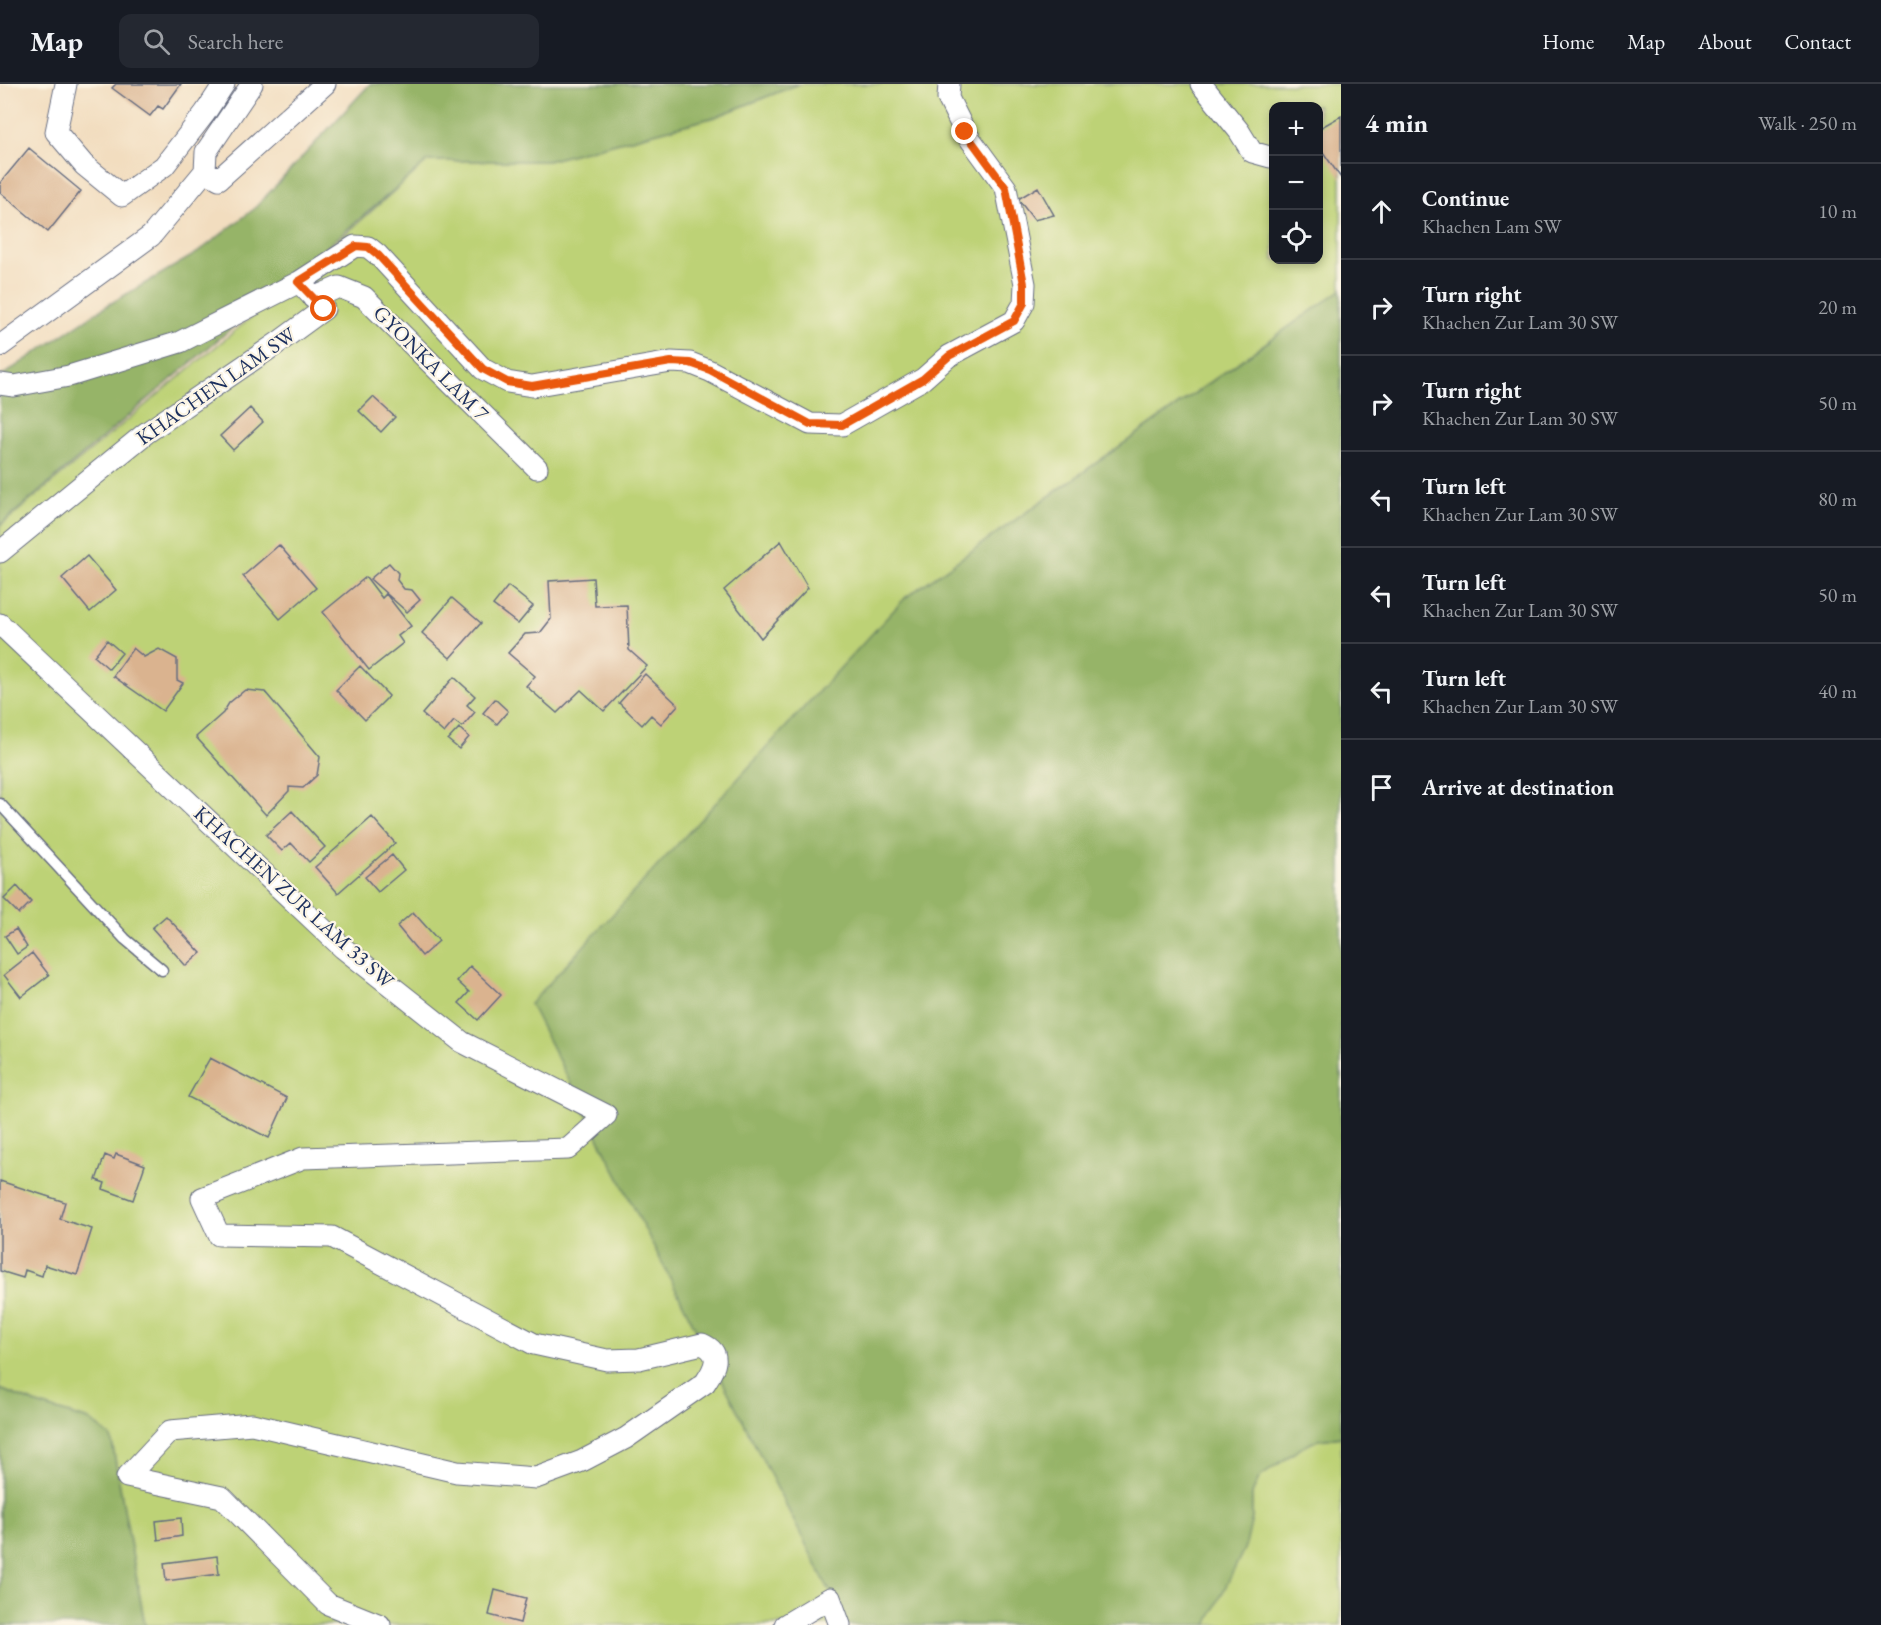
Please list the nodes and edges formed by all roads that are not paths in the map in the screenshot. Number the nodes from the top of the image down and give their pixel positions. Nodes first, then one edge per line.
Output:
1 (66, 84) edge
2 (224, 84) edge
3 (252, 84) edge
4 (325, 84) edge
5 (949, 84) edge
6 (1201, 84) edge
7 (1269, 157) edge
8 (205, 171) junction
9 (298, 282) junction
10 (313, 298) junction
11 (0, 346) edge
12 (0, 384) edge
13 (537, 468) dead end
14 (0, 552) edge
15 (0, 624) edge
16 (0, 804) edge
17 (162, 970) dead end
18 (380, 1625) edge
19 (785, 1625) edge
20 (840, 1625) edge

1 - 2 street
3 - 8 street
4 - 8 street
5 - 9 street, KHACHEN LAM SW
6 - 7 street
8 - 11 street
9 - 10 street
9 - 12 street, KHACHEN LAM SW
10 - 13 street, GYONKA LAM 7
10 - 14 street, KHACHEN LAM SW
15 - 18 street, KHACHEN ZUR LAM 33 SW
16 - 17 lane
19 - 20 street

